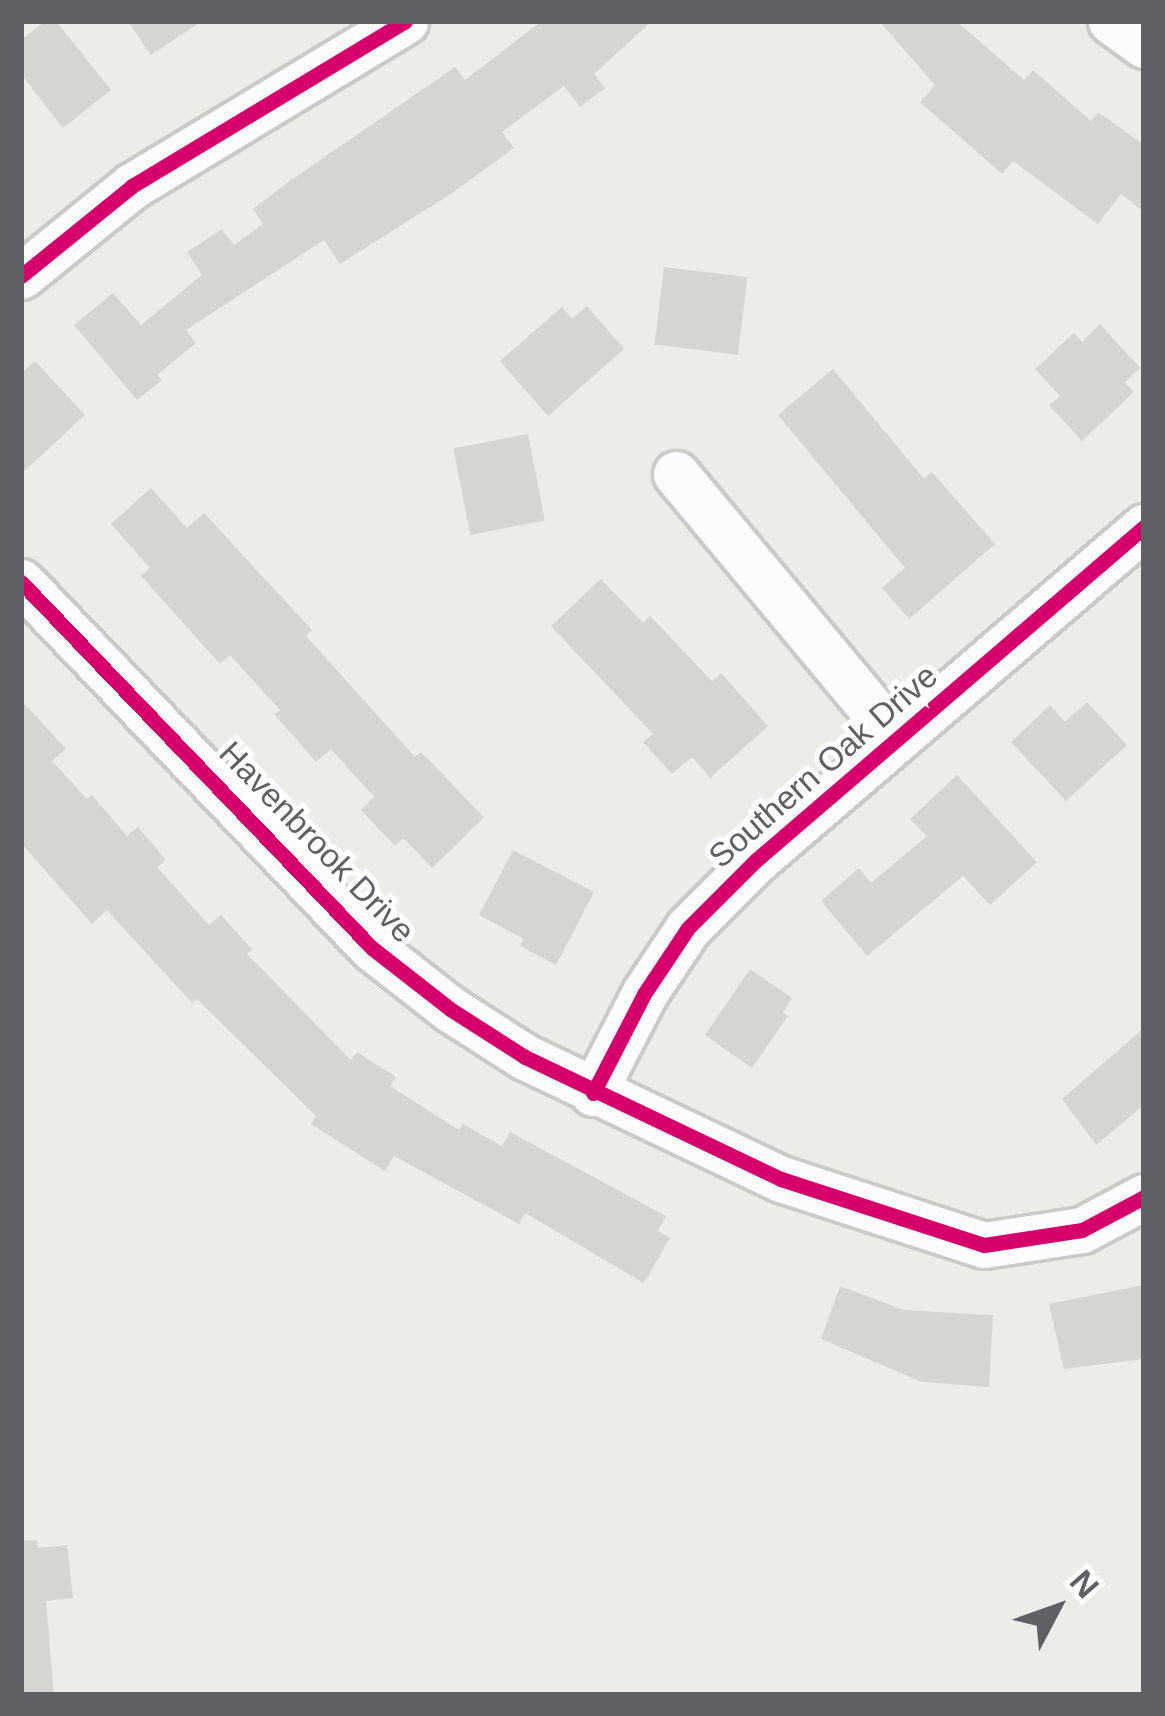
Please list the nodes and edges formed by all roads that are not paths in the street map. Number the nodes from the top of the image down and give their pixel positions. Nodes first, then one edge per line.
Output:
1 (405, 21) edge
2 (1111, 21) edge
3 (1144, 45) edge
4 (21, 276) edge
5 (676, 475) dead end
6 (1144, 527) edge
7 (21, 582) edge
8 (897, 739) junction
9 (593, 1093) junction
10 (1144, 1198) edge

1 - 4 street
2 - 3 street
5 - 8 street
6 - 8 street, Southern Oak Drive
7 - 9 street, Havenbrook Drive
8 - 9 street, Southern Oak Drive
9 - 10 street, Havenbrook Drive

